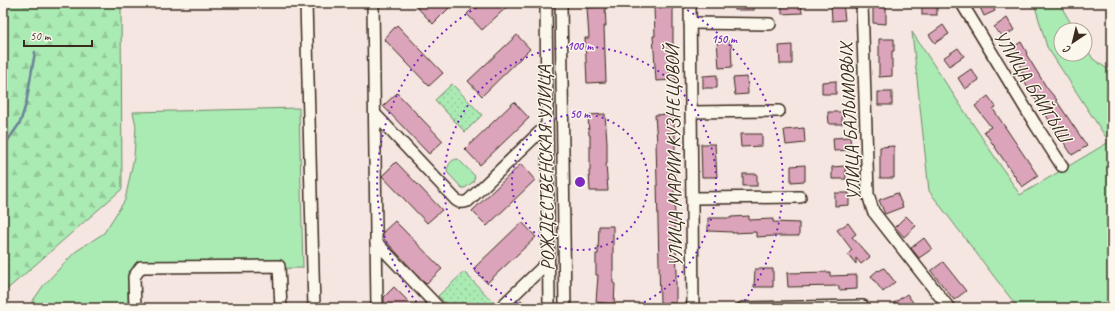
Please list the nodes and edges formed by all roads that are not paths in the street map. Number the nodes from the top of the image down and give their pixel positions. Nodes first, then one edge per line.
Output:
1 (306, 3) edge
2 (373, 3) edge
3 (546, 3) edge
4 (561, 3) edge
5 (690, 3) edge
6 (862, 3) edge
7 (964, 3) edge
8 (690, 23) junction
9 (770, 24) dead end
10 (779, 111) dead end
11 (691, 112) junction
12 (374, 114) junction
13 (547, 125) junction
14 (1062, 166) dead end
15 (800, 196) dead end
16 (692, 198) junction
17 (376, 242) junction
18 (548, 262) junction
19 (863, 306) dead end
20 (135, 308) edge
21 (280, 308) edge
22 (314, 308) edge
23 (377, 308) edge
24 (439, 308) edge
25 (500, 308) edge
26 (549, 308) edge
27 (565, 308) edge
28 (693, 308) edge
29 (743, 308) edge
30 (949, 308) edge

1 - 22 street
2 - 12 street
3 - 13 street
4 - 27 street, РОЖДЕСТВЕНСКАЯ УЛИЦА
5 - 8 street, УЛИЦА МАРИИ КУЗНЕЦОВОЙ
6 - 30 street, УЛИЦА БАЛЫМОВЫХ
7 - 14 street, УЛИЦА БАЙГЫШ
8 - 9 street
8 - 11 street, УЛИЦА МАРИИ КУЗНЕЦОВОЙ
10 - 11 street
11 - 16 street, УЛИЦА МАРИИ КУЗНЕЦОВОЙ
12 - 13 street
12 - 17 street
13 - 18 street
15 - 16 street
16 - 28 street, УЛИЦА МАРИИ КУЗНЕЦОВОЙ
17 - 23 street
17 - 24 street
18 - 25 street
18 - 26 street
19 - 29 street
20 - 21 street

